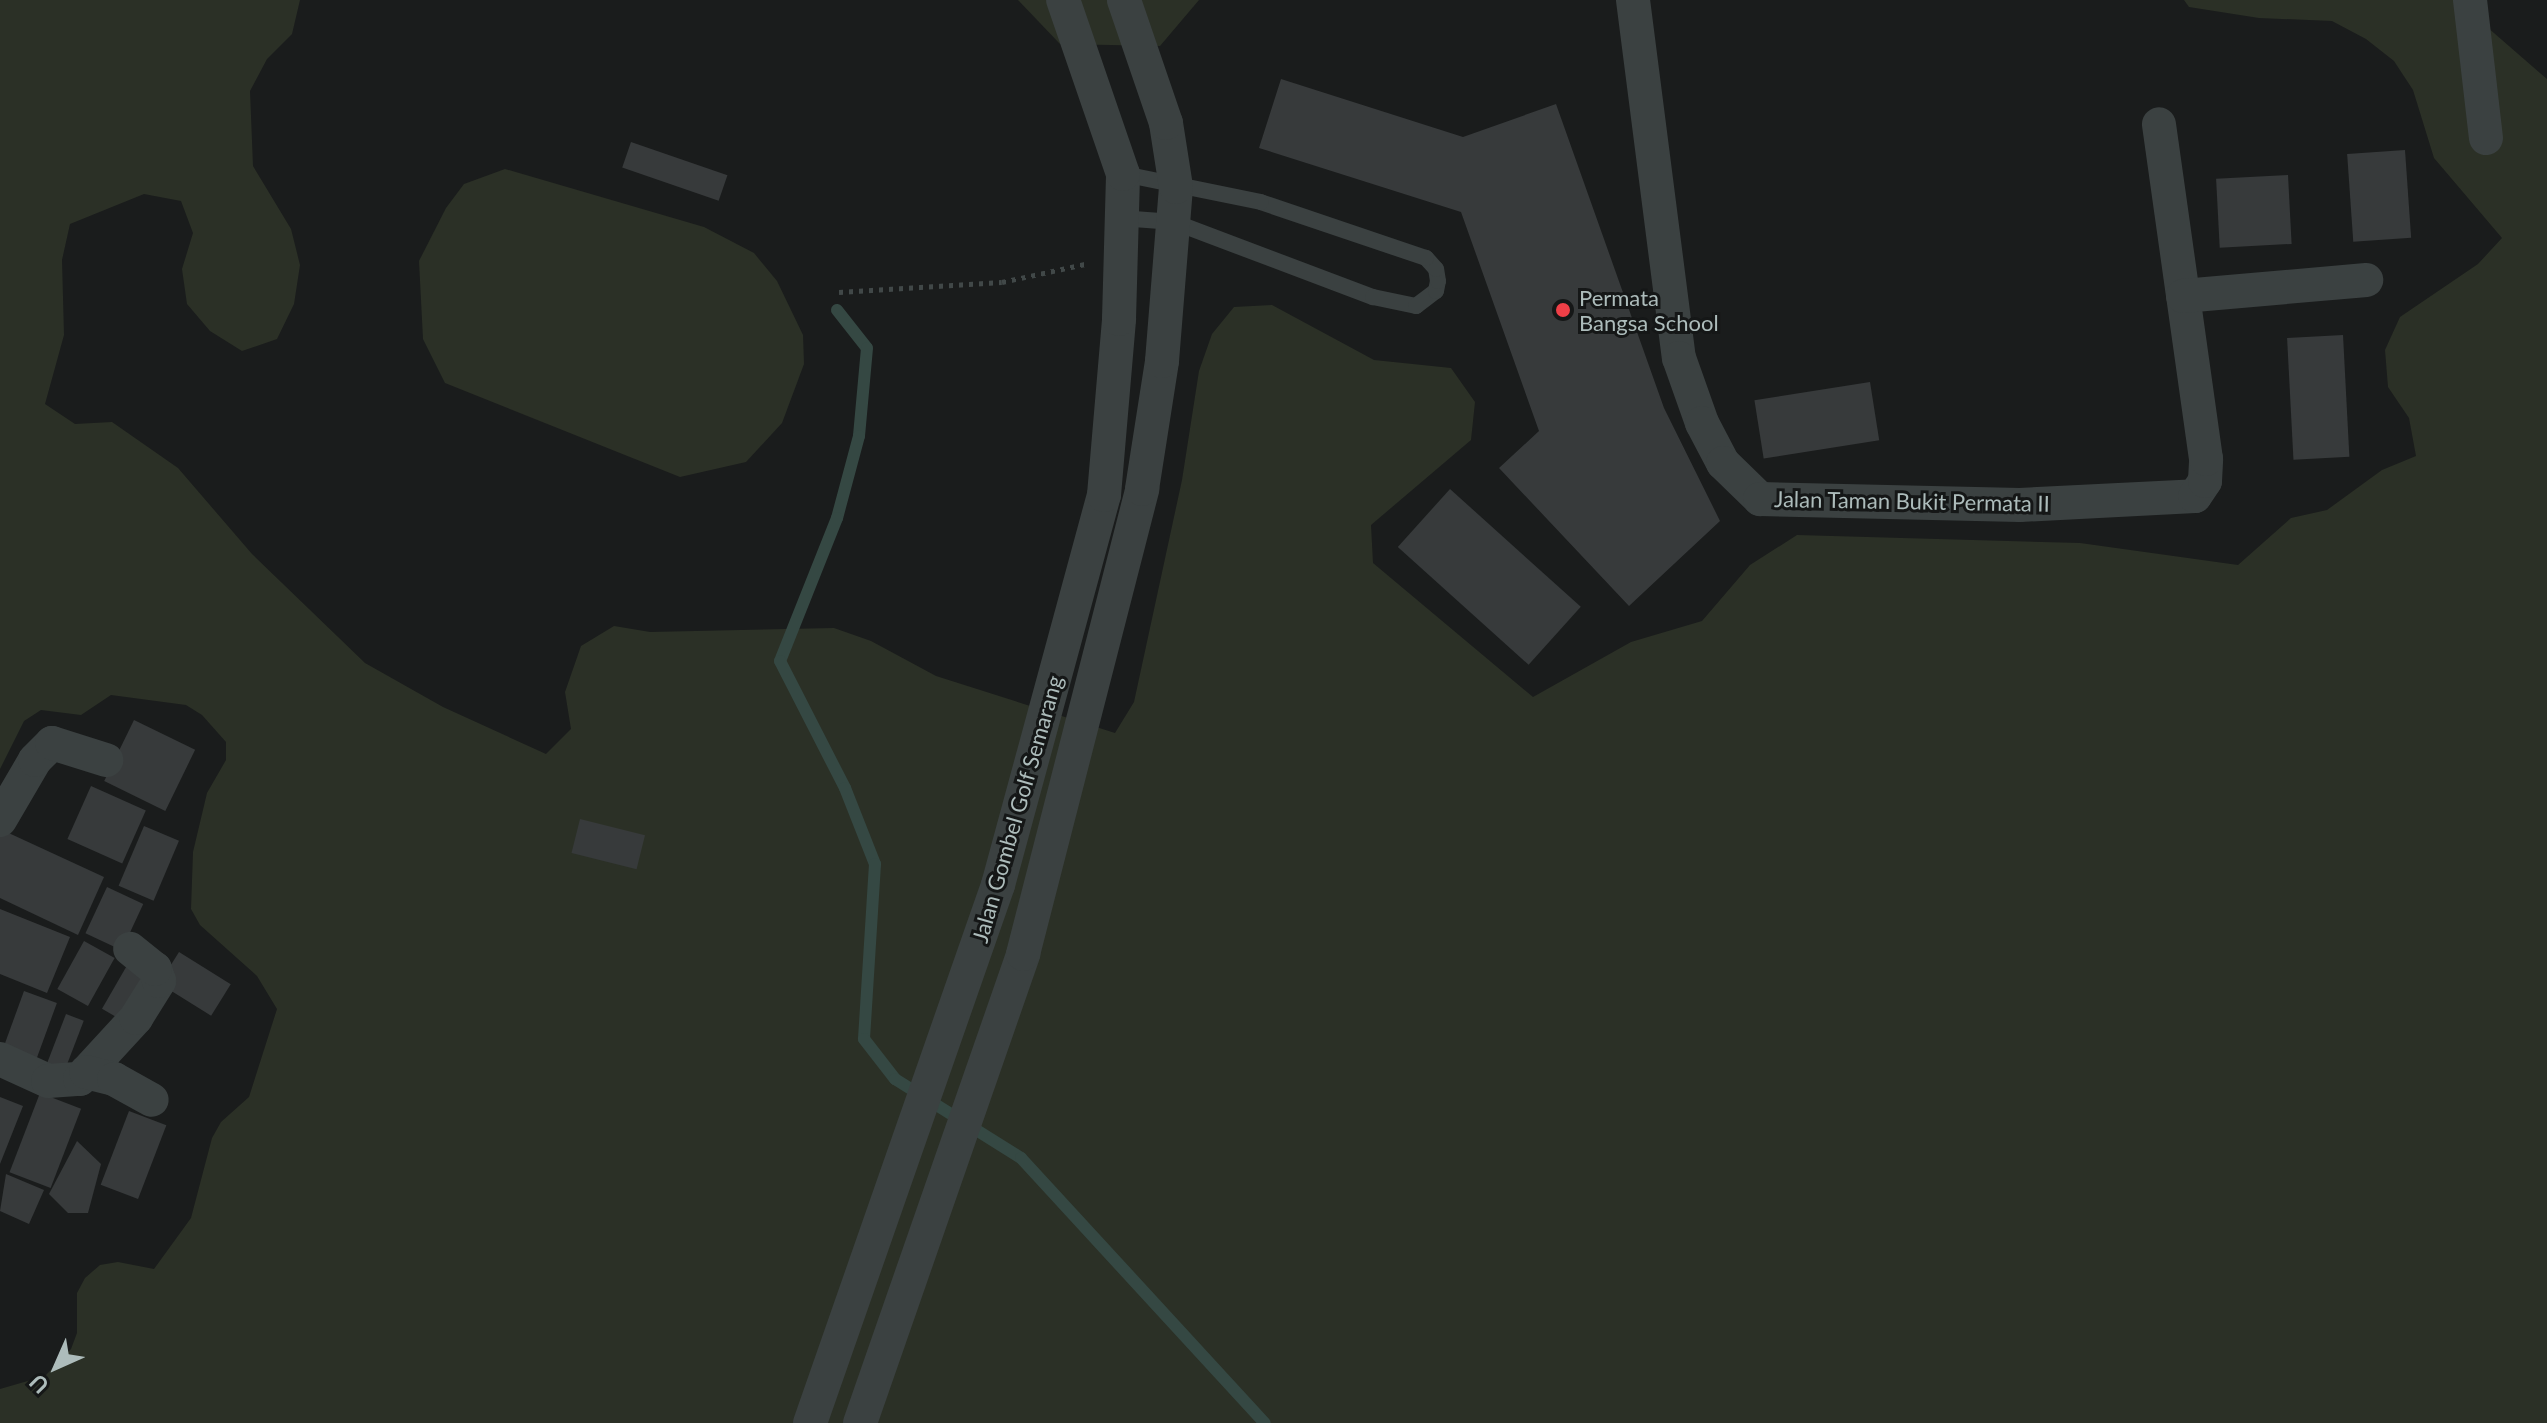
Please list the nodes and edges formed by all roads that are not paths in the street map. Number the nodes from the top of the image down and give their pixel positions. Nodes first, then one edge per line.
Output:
1 (1063, 0) edge
2 (1124, 0) edge
3 (1633, 0) edge
4 (2470, 0) edge
5 (2159, 124) dead end
6 (2486, 138) dead end
7 (1123, 174) junction
8 (1176, 187) junction
9 (1120, 218) junction
10 (1174, 222) junction
11 (2366, 280) dead end
12 (2183, 296) junction
13 (106, 760) dead end
14 (0, 820) edge
15 (130, 949) dead end
16 (0, 1059) edge
17 (86, 1072) junction
18 (929, 1086) junction
19 (976, 1095) junction
20 (152, 1100) dead end
21 (810, 1423) edge
22 (860, 1423) edge

1 - 7 street, Jalan Gombel Golf Semarang
2 - 8 street, Jalan Gombel Golf Semarang
3 - 12 street, Jalan Taman Bukit Permata II
4 - 6 street
5 - 12 street, Jalan Taman Bukit Permata II
7 - 8 lane
7 - 9 street, Jalan Gombel Golf Semarang
8 - 10 street, Jalan Gombel Golf Semarang
8 - 10 lane
9 - 10 lane
9 - 18 street, Jalan Gombel Golf Semarang
10 - 19 street, Jalan Gombel Golf Semarang
11 - 12 street
13 - 14 street
15 - 17 street
16 - 17 street
17 - 20 street
18 - 19 street
18 - 21 street, Jalan Gombel Golf Semarang
19 - 22 street, Jalan Gombel Golf Semarang

